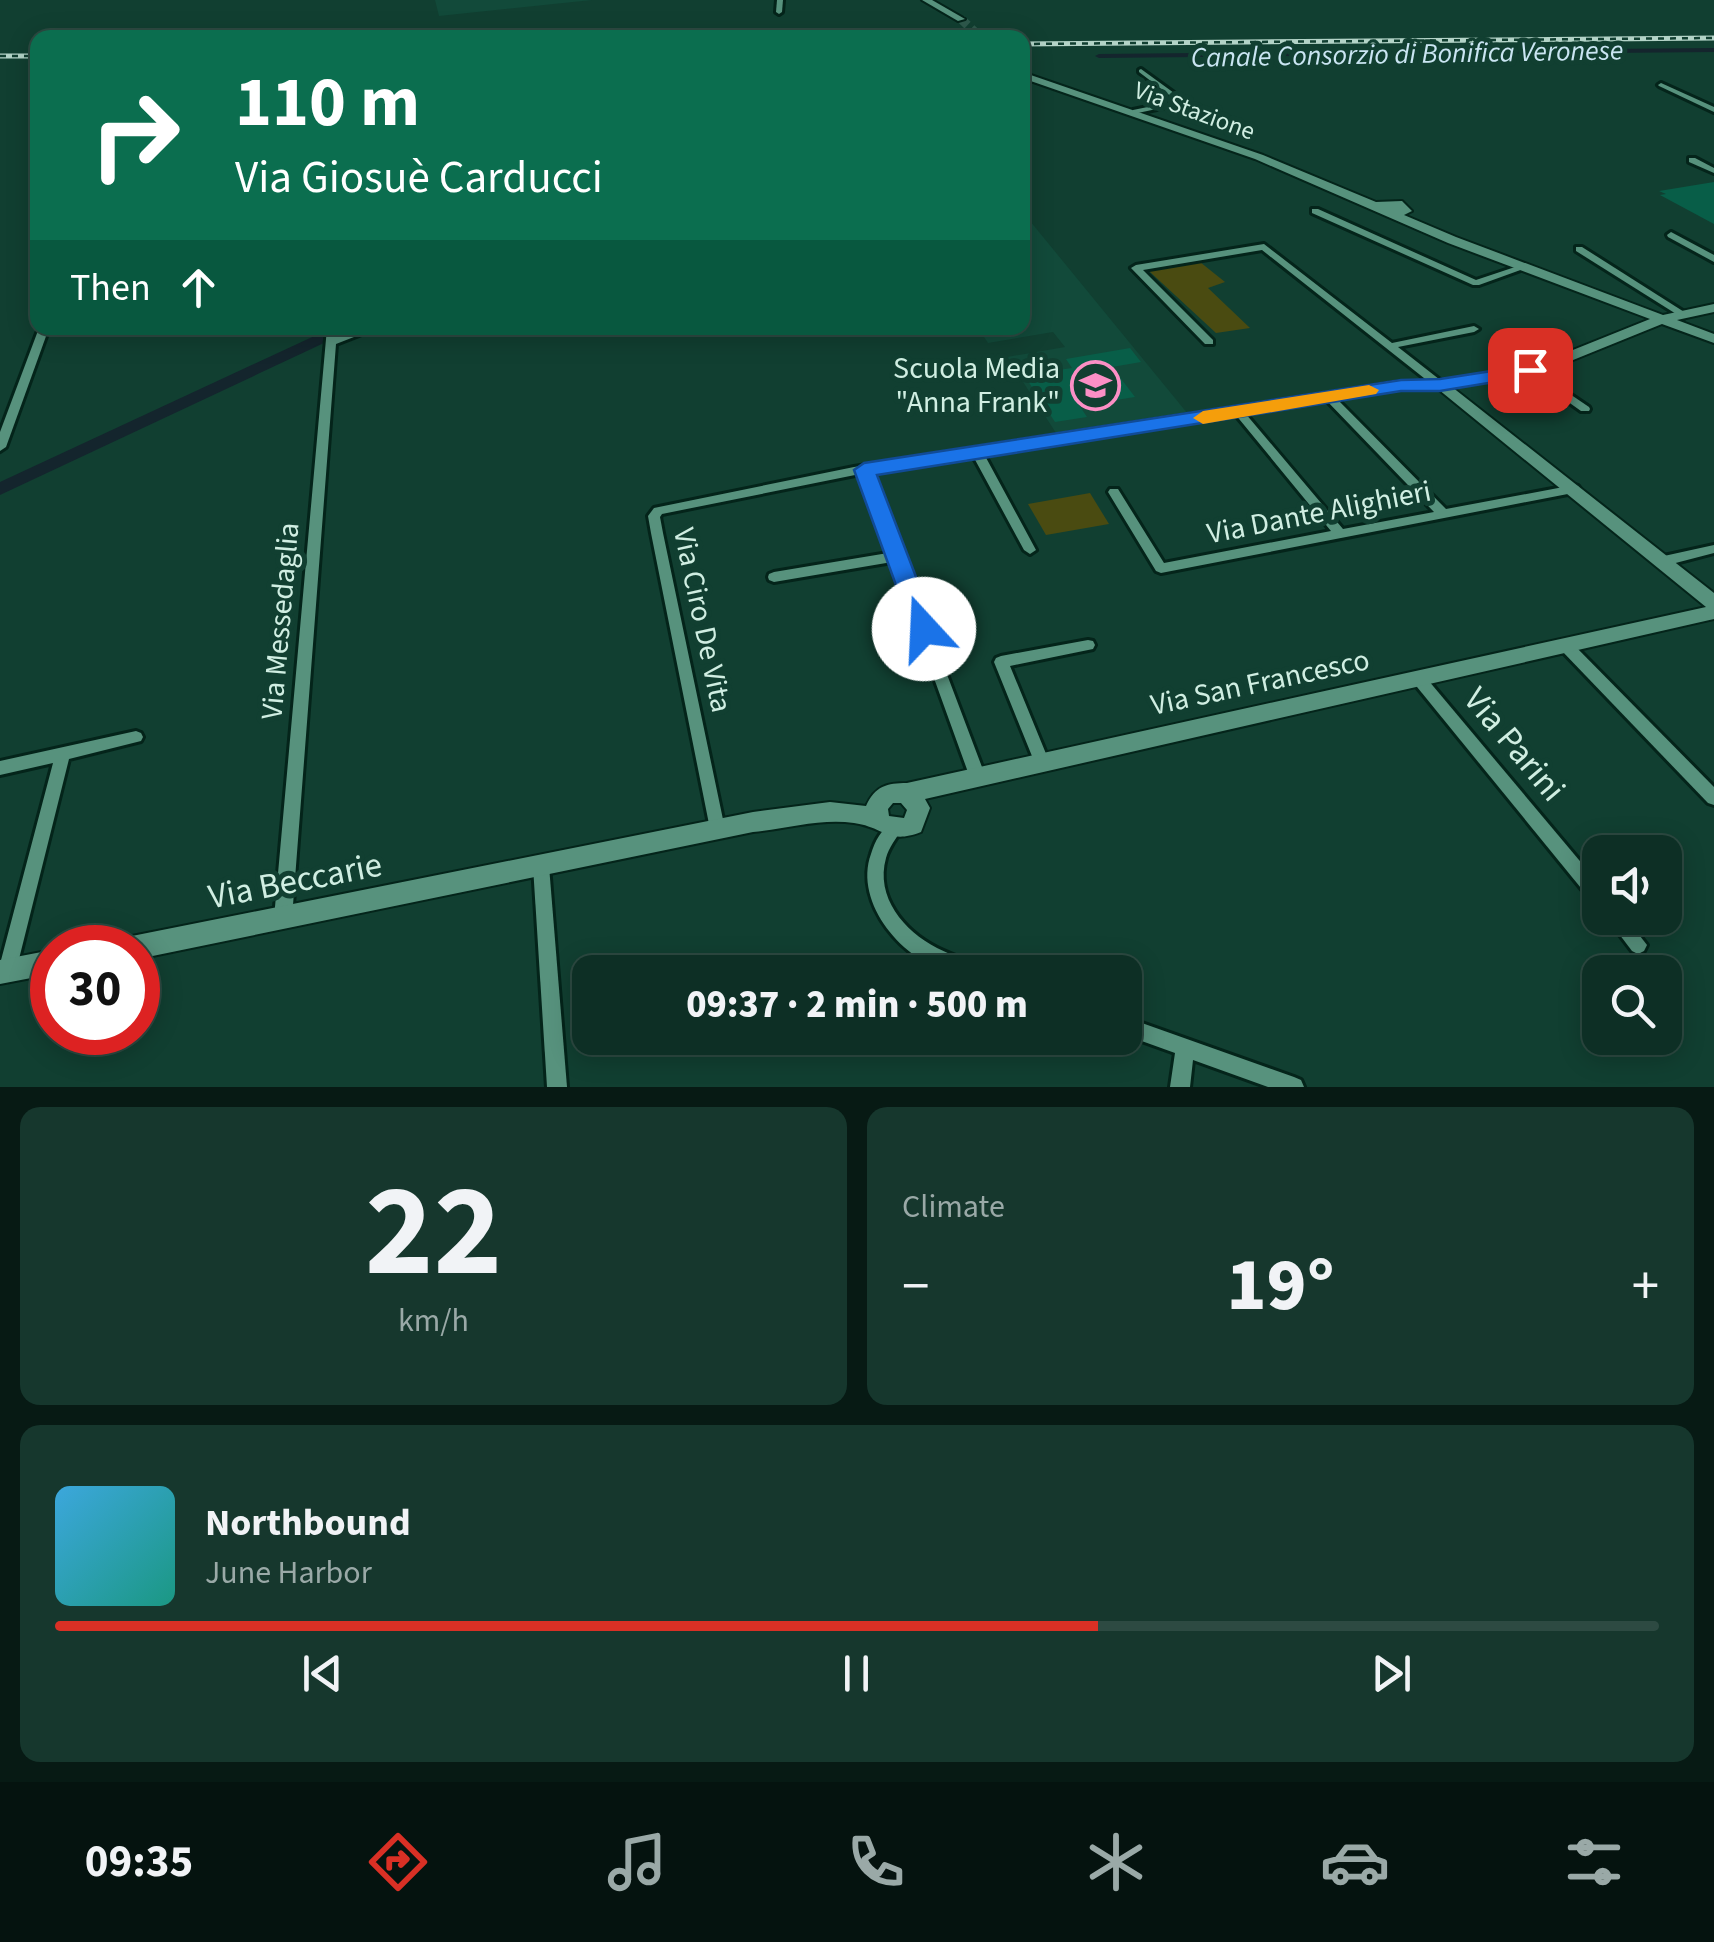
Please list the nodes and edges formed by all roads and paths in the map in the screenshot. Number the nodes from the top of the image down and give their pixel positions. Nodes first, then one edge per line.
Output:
1 (780, 0) edge
2 (926, 0) edge
3 (780, 12) dead end
4 (961, 19) tunnel mouth
5 (1141, 71) dead end
6 (1030, 78) edge
7 (1661, 84) dead end
8 (1183, 102) junction
9 (1193, 108) dead end
10 (1714, 110) edge
11 (1136, 112) junction
12 (1714, 157) edge
13 (1714, 171) edge
14 (1384, 207) junction
15 (1315, 211) dead end
16 (1429, 231) junction
17 (1671, 235) dead end
18 (1579, 249) dead end
19 (1714, 259) edge
20 (1524, 267) junction
21 (1476, 284) junction
22 (1461, 292) dead end
23 (1714, 308) edge
24 (1684, 315) junction
25 (1660, 320) junction
26 (1474, 329) dead end
27 (41, 335) edge
28 (331, 335) edge
29 (1714, 339) edge
30 (1209, 342) dead end
31 (1391, 346) junction
32 (1530, 370) junction
33 (1440, 385) junction
34 (1329, 397) junction
35 (1585, 409) dead end
36 (1240, 412) junction
37 (0, 447) edge
38 (977, 452) junction
39 (864, 470) junction
40 (1574, 489) junction
41 (1114, 492) dead end
42 (1444, 514) junction
43 (1340, 534) junction
44 (1714, 549) edge
45 (1030, 550) dead end
46 (898, 556) junction
47 (1664, 561) junction
48 (774, 577) dead end
49 (1714, 610) edge
50 (1088, 645) dead end
51 (1566, 647) junction
52 (1418, 678) junction
53 (136, 737) dead end
54 (63, 754) junction
55 (1041, 761) junction
56 (0, 768) edge
57 (972, 776) junction
58 (1711, 790) edge
59 (896, 809) junction
60 (717, 830) junction
61 (541, 866) junction
62 (1582, 876) edge
63 (284, 919) junction
64 (1630, 935) edge
65 (160, 943) edge
66 (1638, 944) dead end
67 (934, 955) edge
68 (30, 967) edge
69 (4, 972) edge
70 (1142, 1032) edge
71 (1185, 1048) junction
72 (1250, 1080) edge
73 (557, 1087) edge
74 (1180, 1087) edge
75 (1294, 1087) edge

1 - 3 street
2 - 4 main road
5 - 8 street
6 - 11 main road, Via Stazione
7 - 10 street
8 - 9 street
8 - 11 street
11 - 14 main road, Via Stazione
12 - 13 street
14 - 16 main road, Via Stazione
14 - 16 main road, Via Stazione
15 - 21 street
16 - 20 main road, Via Stazione
17 - 19 street
18 - 24 street
20 - 21 street
20 - 25 main road, Via Stazione
21 - 22 street
23 - 24 main road
24 - 25 main road
25 - 29 main road, Via Stazione
25 - 32 main road
26 - 31 street
27 - 37 street
28 - 63 street, Via Messedaglia
30 - 31 street
31 - 33 street
32 - 33 main road
32 - 35 street
33 - 34 street
33 - 40 main road
34 - 36 street
34 - 42 street
36 - 38 street
36 - 43 street
38 - 39 street
38 - 45 street
39 - 46 street
39 - 60 street, Via Ciro De Vita
40 - 42 street, Via Dante Alighieri
40 - 47 main road
41 - 43 street, Via Dante Alighieri
42 - 43 street, Via Dante Alighieri
44 - 47 street
46 - 48 street
46 - 57 street
47 - 49 main road
49 - 51 main road, Via San Francesco
50 - 55 street
51 - 52 main road, Via San Francesco
51 - 58 street
52 - 55 main road, Via San Francesco
52 - 62 street, Via Parini
53 - 54 street
54 - 56 street
54 - 69 street
55 - 57 main road, Via San Francesco
57 - 59 main road, Via San Francesco
59 - 60 main road
59 - 67 street
60 - 61 main road
61 - 63 main road, Via Beccarie
61 - 73 street
63 - 65 main road, Via Beccarie
64 - 66 street
68 - 69 main road
70 - 71 street
71 - 72 street
71 - 74 street
72 - 75 street

